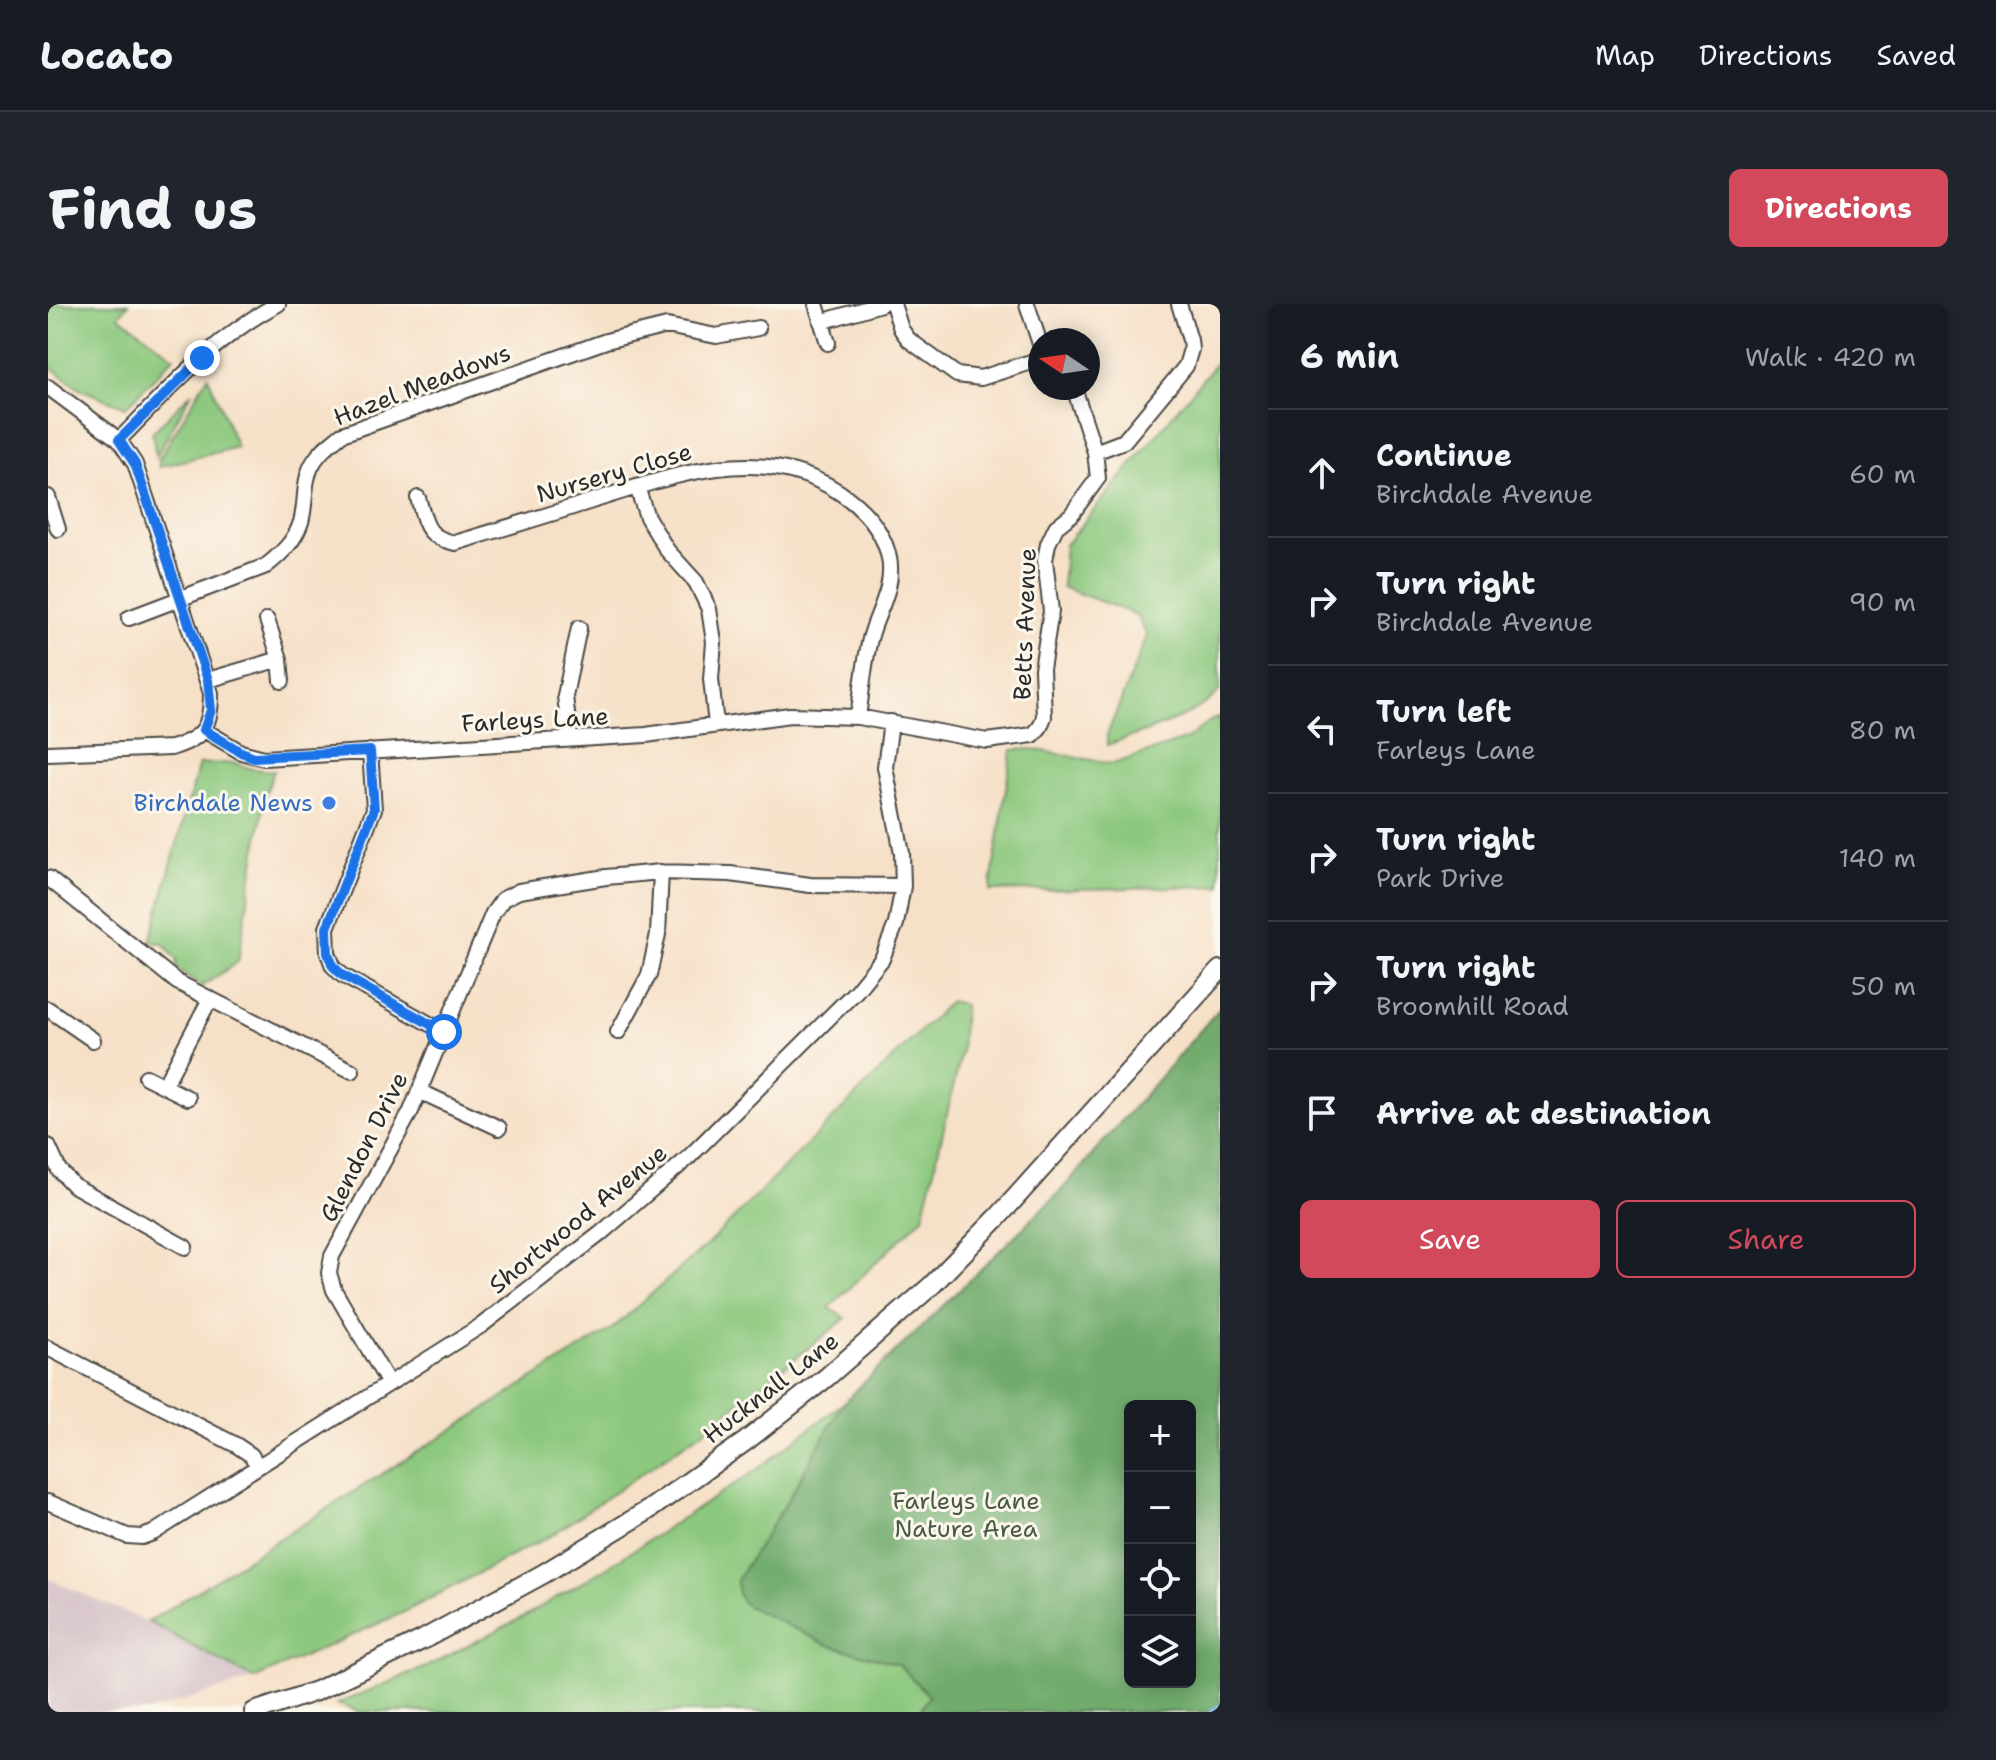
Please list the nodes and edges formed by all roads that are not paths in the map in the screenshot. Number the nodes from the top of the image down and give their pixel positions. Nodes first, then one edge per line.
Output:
1 (278, 304) edge
2 (816, 304) edge
3 (881, 304) edge
4 (893, 304) edge
5 (1027, 304) edge
6 (1179, 304) edge
7 (821, 322) junction
8 (758, 328) dead end
9 (1035, 328) edge
10 (828, 343) dead end
11 (1028, 363) edge
12 (48, 387) edge
13 (1078, 400) edge
14 (119, 440) junction
15 (1095, 452) junction
16 (637, 487) junction
17 (418, 498) dead end
18 (49, 506) edge
19 (58, 529) dead end
20 (180, 599) junction
21 (129, 618) dead end
22 (267, 620) dead end
23 (579, 628) dead end
24 (280, 659) junction
25 (208, 680) junction
26 (282, 681) dead end
27 (858, 717) junction
28 (891, 722) junction
29 (716, 725) junction
30 (204, 730) junction
31 (1033, 735) joint
32 (570, 739) junction
33 (370, 751) junction
34 (48, 753) edge
35 (661, 872) junction
36 (48, 878) edge
37 (903, 886) junction
38 (1220, 970) edge
39 (210, 999) junction
40 (48, 1009) edge
41 (444, 1032) junction
42 (618, 1032) dead end
43 (93, 1040) dead end
44 (352, 1071) dead end
45 (146, 1077) dead end
46 (164, 1086) junction
47 (419, 1091) junction
48 (188, 1098) dead end
49 (499, 1128) dead end
50 (48, 1146) edge
51 (185, 1247) dead end
52 (48, 1348) edge
53 (389, 1384) junction
54 (258, 1466) junction
55 (48, 1502) edge
56 (254, 1712) edge

1 - 14 street
2 - 7 street
3 - 7 street
4 - 11 street
5 - 9 street
6 - 15 street
7 - 10 street
8 - 20 street, Hazel Meadows
12 - 14 street
13 - 15 street, Betts Avenue
14 - 20 street
15 - 31 street, Betts Avenue
16 - 17 street, Nursery Close
16 - 27 street, Nursery Close
16 - 29 street
18 - 19 street
20 - 21 street, Hazel Meadows
20 - 25 street
22 - 24 street
23 - 32 street
24 - 25 street
24 - 26 street
25 - 30 street
27 - 28 street, Farleys Lane
27 - 29 street, Farleys Lane
28 - 31 street, Farleys Lane
28 - 37 street, Shortwood Avenue
29 - 32 street, Farleys Lane
30 - 33 street, Farleys Lane
30 - 34 street
32 - 33 street, Farleys Lane
33 - 41 street
35 - 37 street, Glendon Drive
35 - 41 street, Glendon Drive
35 - 42 street
36 - 39 street
37 - 53 street, Shortwood Avenue
38 - 56 main road, Hucknall Lane
39 - 44 street
39 - 46 street
40 - 43 street
41 - 47 street, Glendon Drive
45 - 46 street
46 - 48 street
47 - 49 street
47 - 53 street, Glendon Drive
50 - 51 street
52 - 54 street
53 - 54 street, Shortwood Avenue
54 - 55 street, Shortwood Avenue

